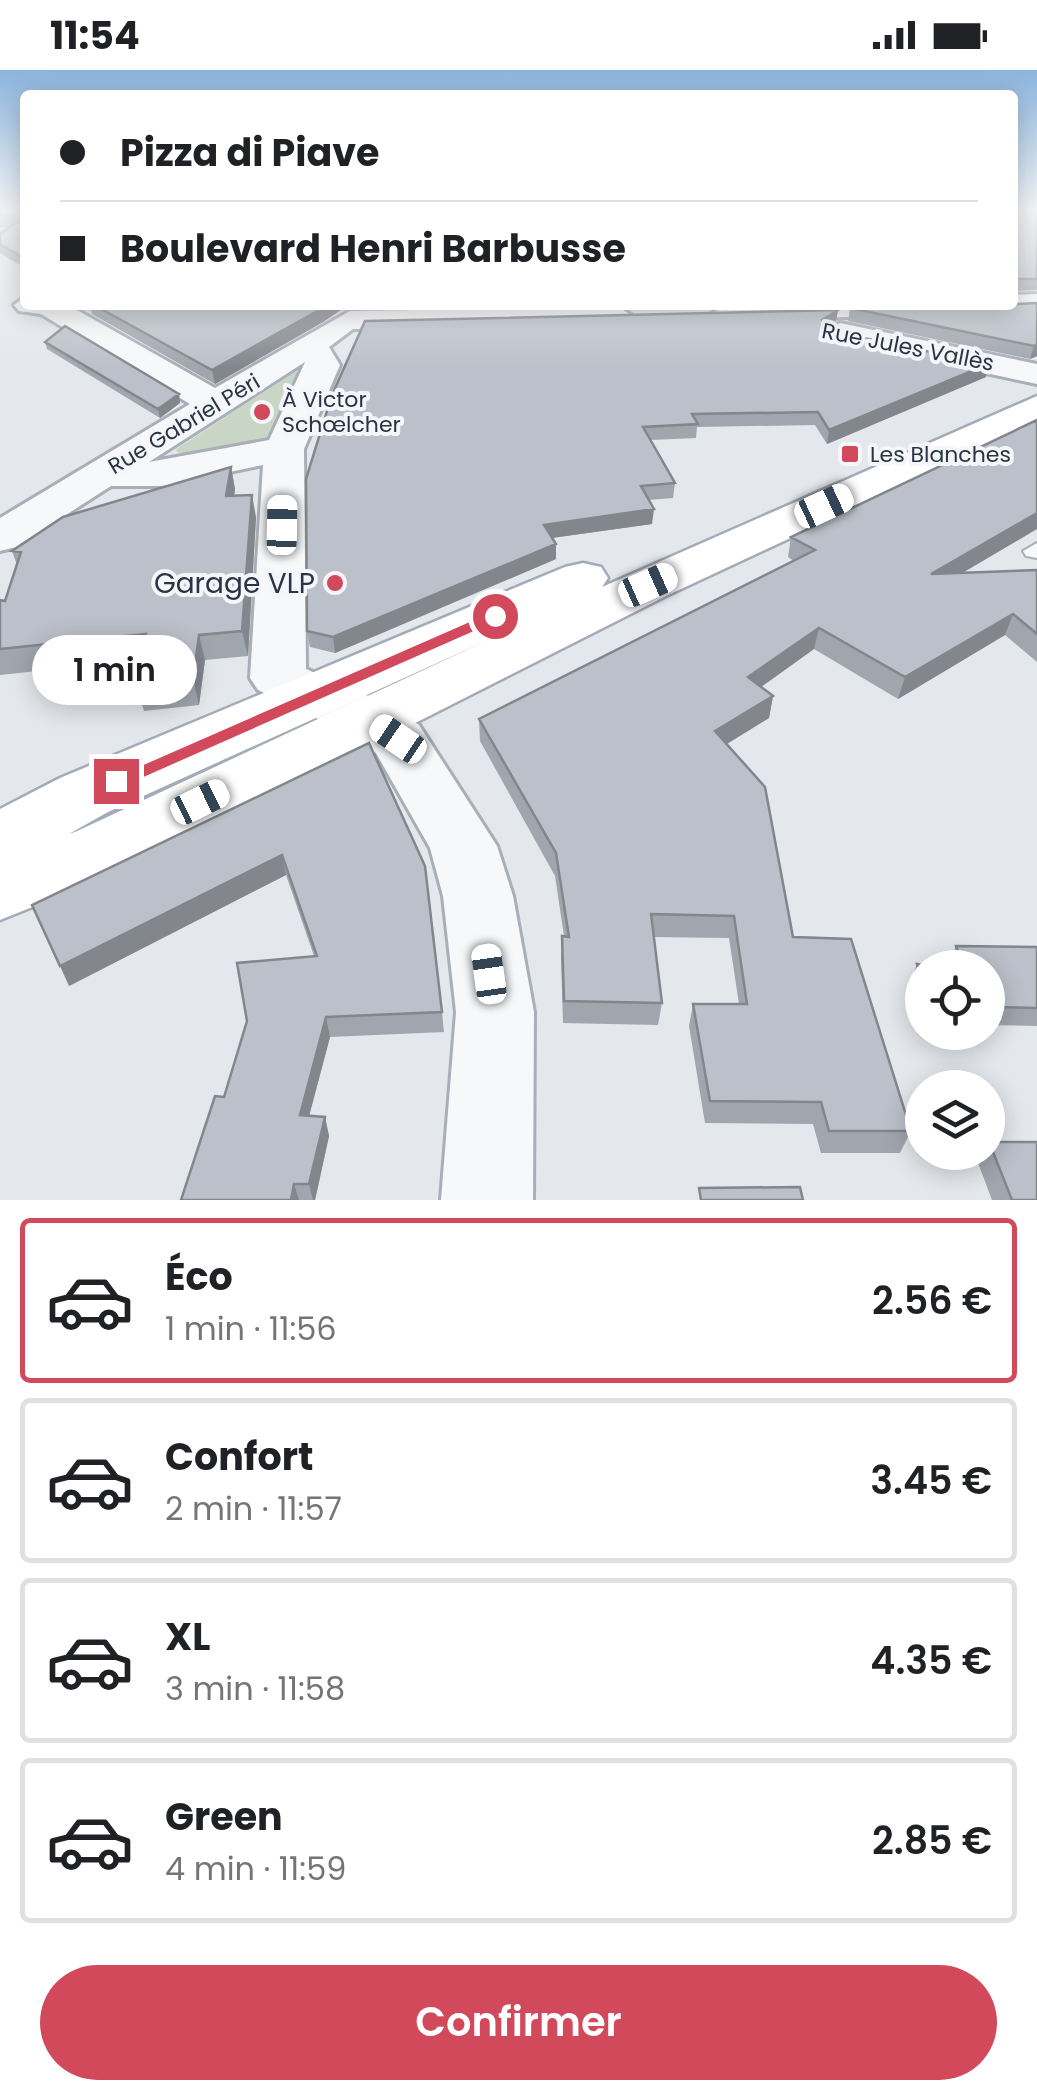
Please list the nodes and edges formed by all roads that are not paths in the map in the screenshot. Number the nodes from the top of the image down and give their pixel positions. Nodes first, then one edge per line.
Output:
1 (56, 310) edge
2 (775, 310) edge
3 (356, 312) edge
4 (643, 315) edge
5 (312, 346) junction
6 (1037, 374) edge
7 (216, 404) junction
8 (1037, 408) edge
9 (284, 449) junction
10 (102, 474) junction
11 (0, 537) edge
12 (340, 708) junction
13 (0, 840) edge
14 (0, 890) edge
15 (488, 1200) edge

1 - 7 street
2 - 6 street, Rue Jules Vallès
3 - 4 street
3 - 5 street, Rue Gabriel Péri
5 - 7 street, Rue Gabriel Péri
5 - 9 street
6 - 12 main road
7 - 10 street, Rue Gabriel Péri
8 - 12 main road
9 - 10 street
9 - 12 street
10 - 11 street, Rue Gabriel Péri
12 - 13 main road
12 - 14 main road
12 - 15 street

